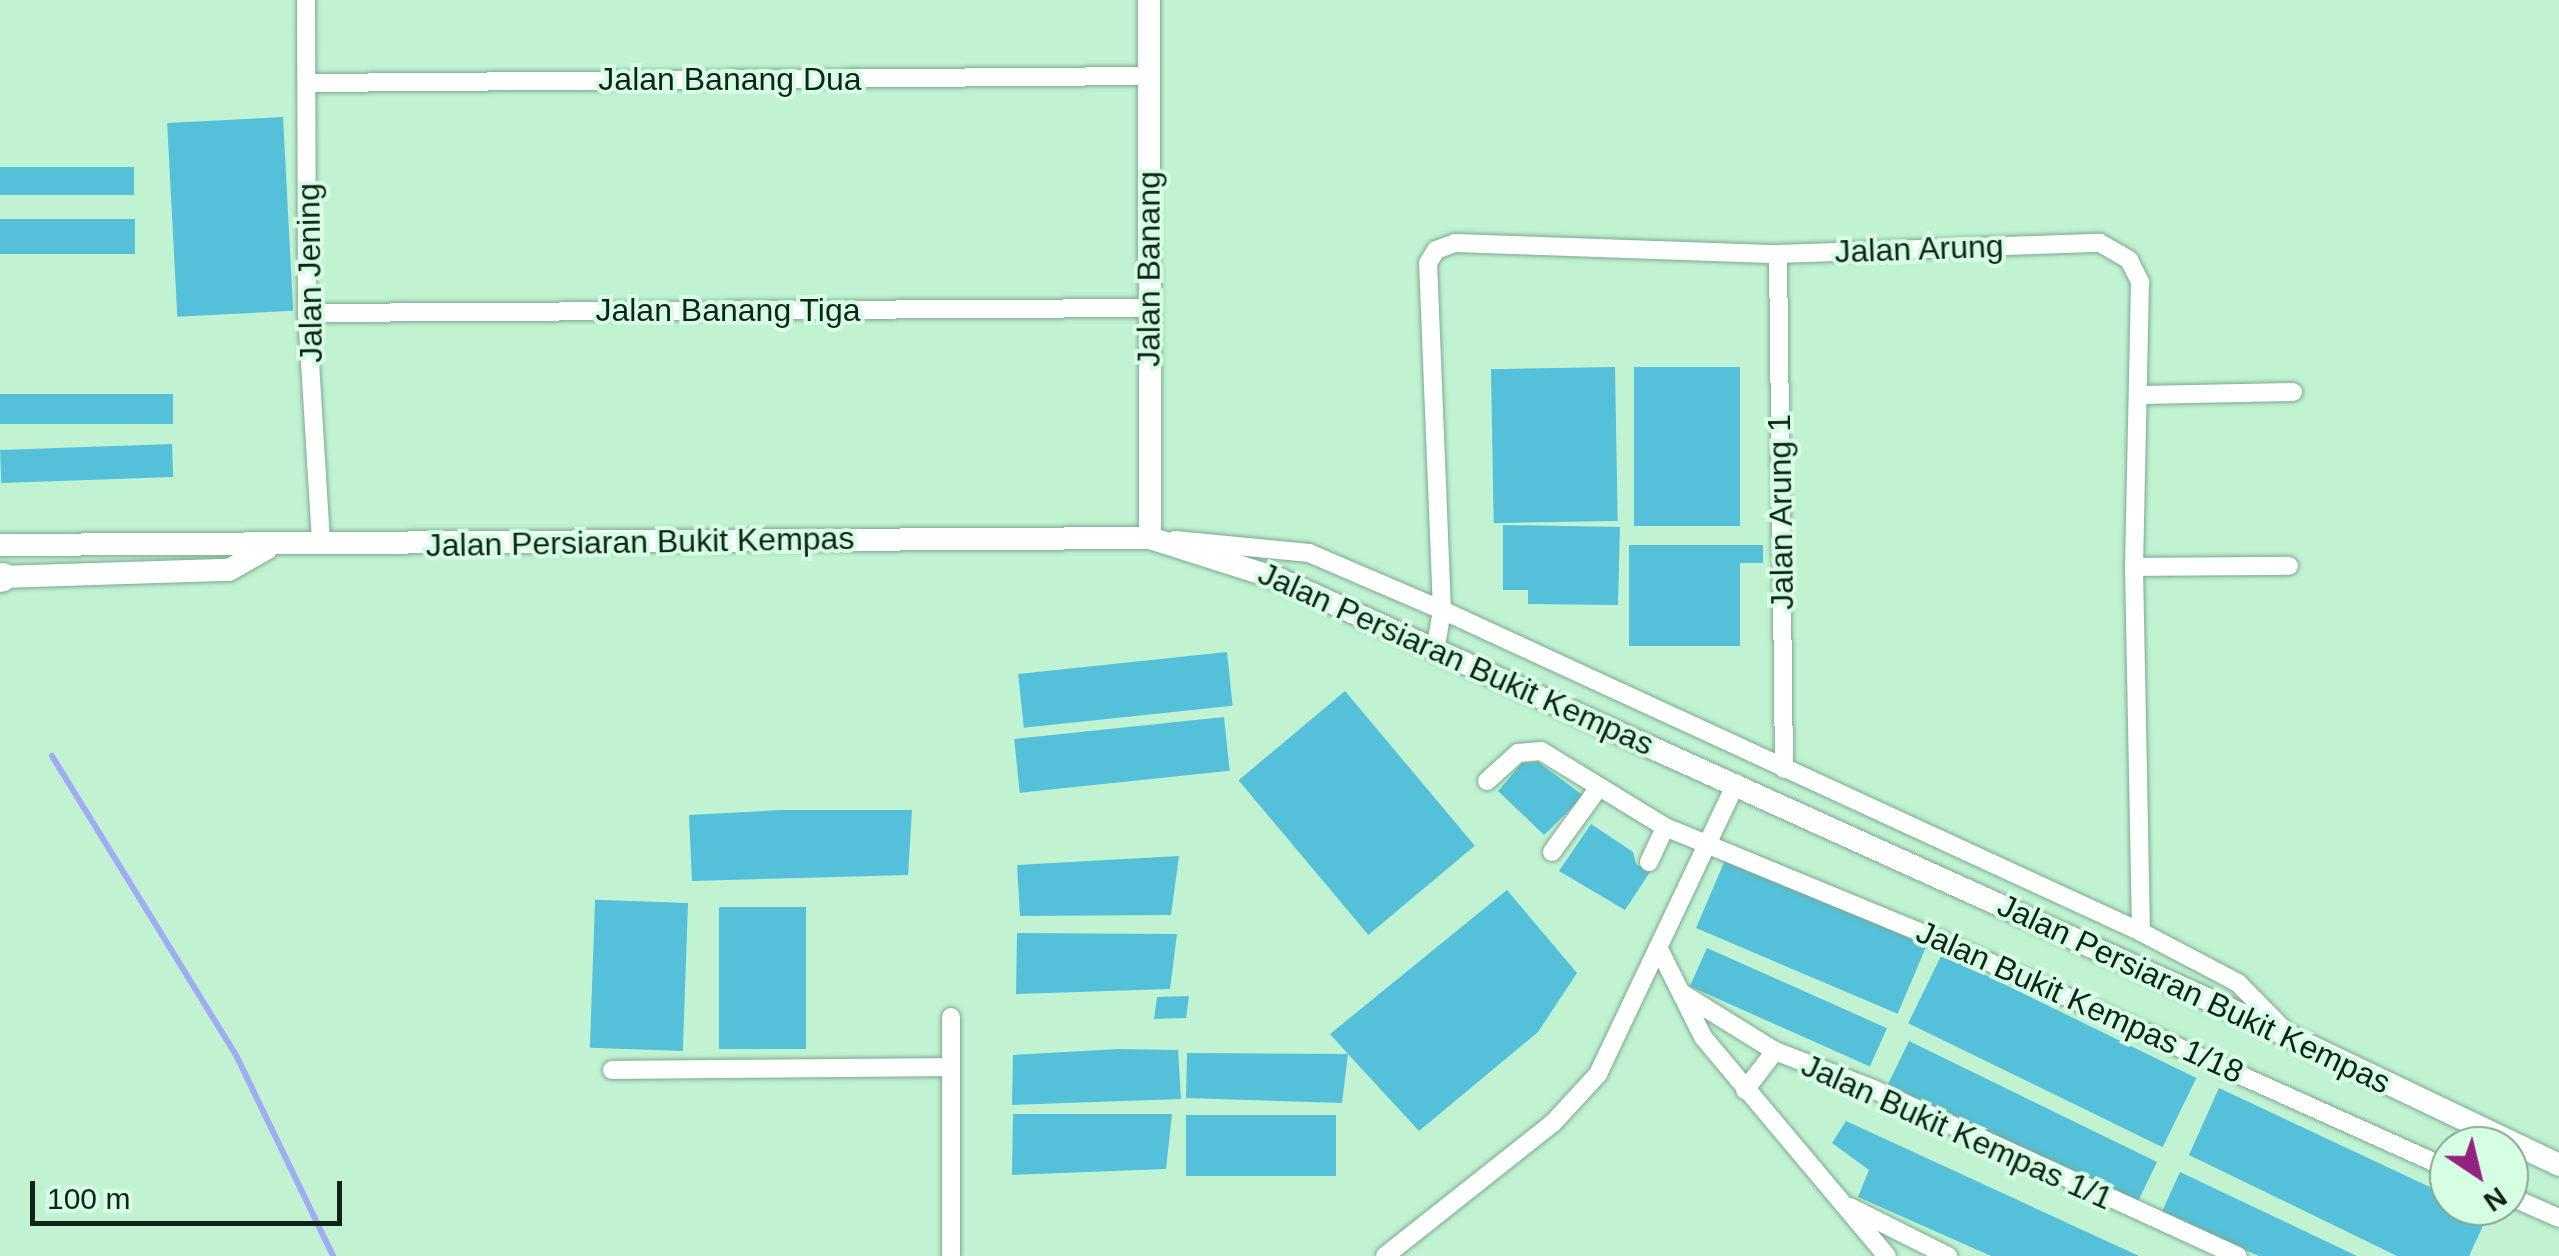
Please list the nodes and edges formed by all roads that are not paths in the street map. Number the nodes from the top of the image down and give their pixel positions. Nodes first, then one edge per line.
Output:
1 (306, 0) edge
2 (1149, 0) edge
3 (1150, 76) junction
4 (310, 83) junction
5 (1778, 254) junction
6 (1149, 308) junction
7 (307, 312) junction
8 (2292, 392) dead end
9 (2140, 395) junction
10 (1150, 538) junction
11 (0, 545) edge
12 (321, 546) junction
13 (266, 548) junction
14 (2134, 566) junction
15 (2290, 566) dead end
16 (1, 578) edge
17 (1442, 610) junction
18 (1435, 652) junction
19 (1784, 769) junction
20 (1486, 781) dead end
21 (1736, 783) junction
22 (1599, 787) junction
23 (1665, 827) junction
24 (1706, 846) junction
25 (1552, 852) dead end
26 (1649, 862) dead end
27 (2140, 932) junction
28 (1660, 951) junction
29 (1684, 994) junction
30 (951, 1017) dead end
31 (2292, 1036) junction
32 (1775, 1052) junction
33 (951, 1066) junction
34 (612, 1070) dead end
35 (1745, 1090) junction
36 (2429, 1159) edge
37 (2559, 1165) edge
38 (1841, 1203) junction
39 (2529, 1205) edge
40 (2559, 1218) edge
41 (951, 1256) edge
42 (1385, 1256) edge
43 (1888, 1256) edge
44 (1948, 1256) edge
45 (2238, 1256) edge

1 - 4 street, Jalan Jening
2 - 3 street, Jalan Banang
3 - 4 street, Jalan Banang Dua
3 - 6 street, Jalan Banang
4 - 7 street, Jalan Jening
5 - 9 street, Jalan Arung
5 - 17 street, Jalan Arung
5 - 19 street, Jalan Arung 1
6 - 7 street, Jalan Banang Tiga
6 - 10 street, Jalan Banang
7 - 12 street, Jalan Jening
8 - 9 street
9 - 14 street, Jalan Arung
10 - 12 street, Jalan Persiaran Bukit Kempas
10 - 17 street
10 - 18 street, Jalan Persiaran Bukit Kempas
11 - 13 street, Jalan Persiaran Bukit Kempas
12 - 13 street, Jalan Persiaran Bukit Kempas
13 - 16 street, Jalan Persiaran Bukit Kempas
14 - 15 street
14 - 27 street, Jalan Arung
17 - 18 street, Jalan Arung
17 - 19 street
18 - 21 street, Jalan Persiaran Bukit Kempas
19 - 27 street
20 - 22 street, Jalan Bukit Kempas 1/18
21 - 24 street
21 - 31 street, Jalan Persiaran Bukit Kempas
22 - 23 street, Jalan Bukit Kempas 1/18
22 - 25 street
23 - 24 street, Jalan Bukit Kempas 1/18
23 - 26 street
24 - 28 street
24 - 36 street, Jalan Bukit Kempas 1/18
27 - 31 street
28 - 29 street
28 - 42 street
29 - 32 street, Jalan Bukit Kempas 1/1
29 - 35 street
30 - 33 street
31 - 37 street, Jalan Persiaran Bukit Kempas
32 - 35 street
32 - 45 street, Jalan Bukit Kempas 1/1
33 - 34 street
33 - 41 street
35 - 38 street
38 - 43 street
38 - 44 street
39 - 40 street

